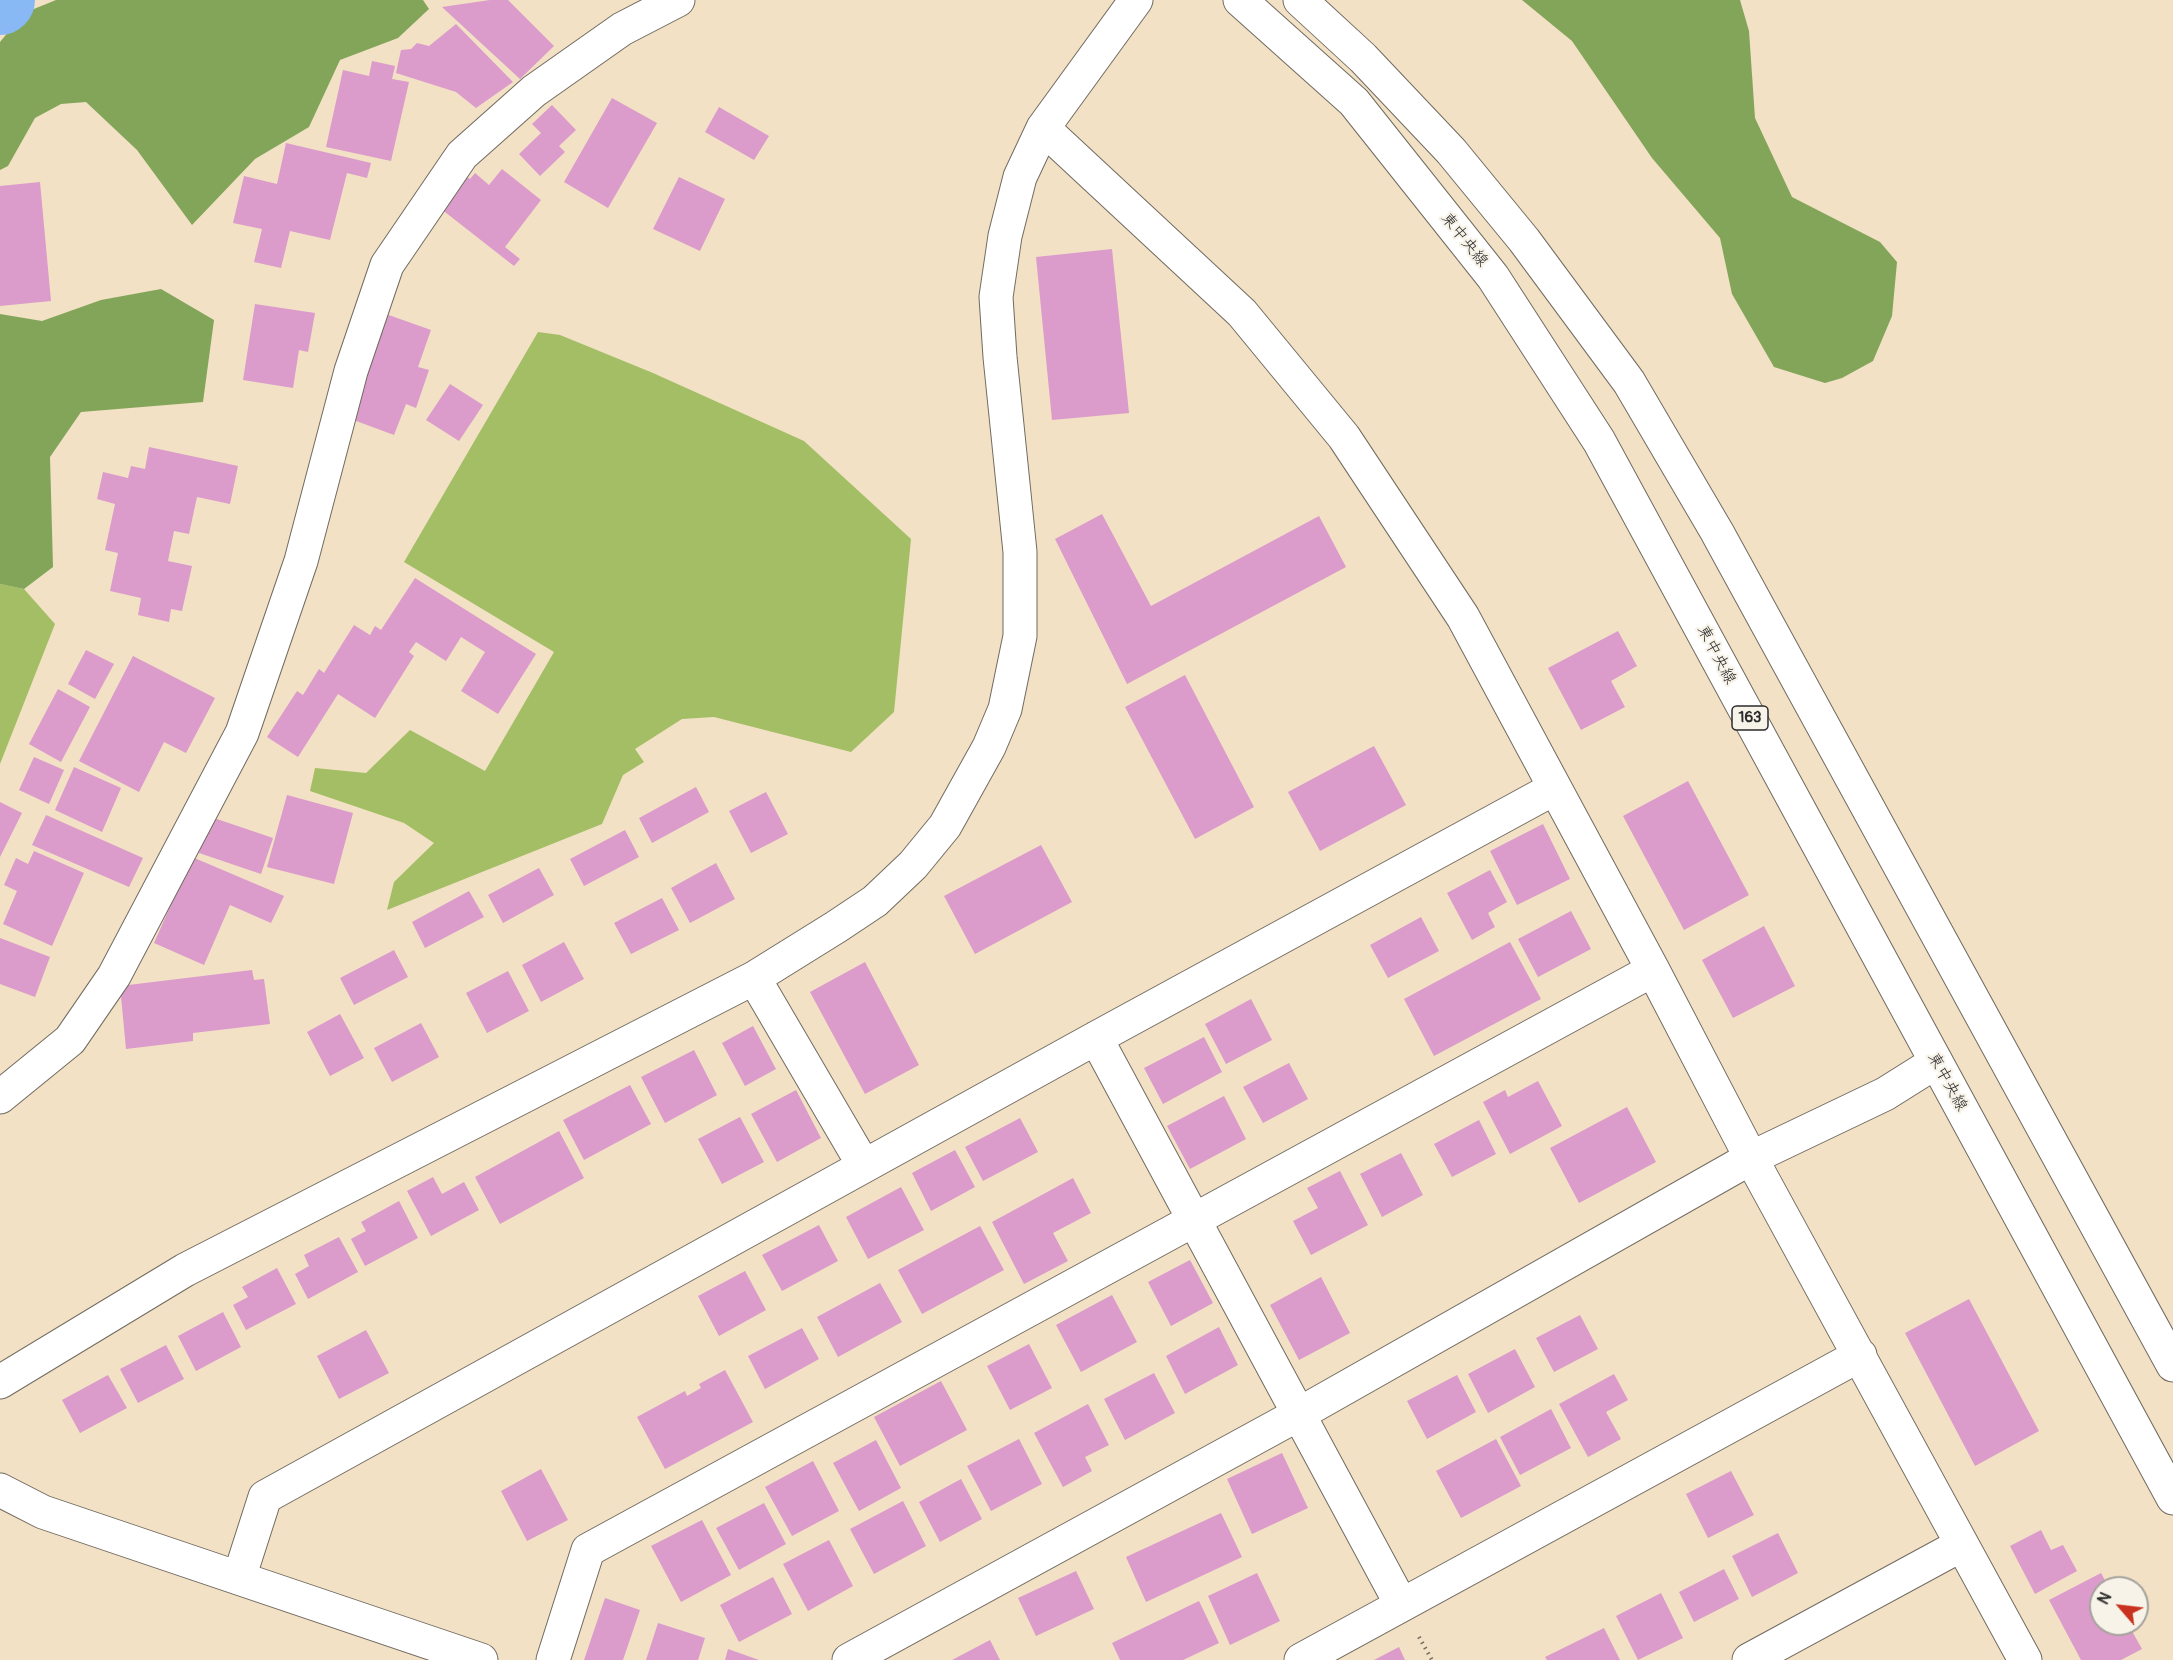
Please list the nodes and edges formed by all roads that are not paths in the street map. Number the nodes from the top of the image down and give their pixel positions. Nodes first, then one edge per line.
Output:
1 (678, 0) edge
2 (1136, 0) edge
3 (1240, 0) edge
4 (1300, 0) edge
5 (1043, 128) junction
6 (1555, 788) junction
7 (1653, 970) junction
8 (754, 978) junction
9 (1096, 1038) junction
10 (1936, 1062) junction
11 (5, 1082) edge
12 (1751, 1158) junction
13 (864, 1166) junction
14 (1194, 1220) junction
15 (1860, 1355) junction
16 (2173, 1365) edge
17 (0, 1382) edge
18 (1299, 1414) junction
19 (0, 1490) edge
20 (2173, 1498) edge
21 (1961, 1545) junction
22 (239, 1578) junction
23 (1401, 1604) junction
24 (481, 1660) edge
25 (554, 1660) edge
26 (849, 1660) edge
27 (1301, 1660) edge
28 (1749, 1660) edge
29 (2025, 1660) edge

1 - 11 main road
2 - 5 main road
3 - 10 main road, 東中央線 / 163
4 - 16 main road
5 - 6 main road
5 - 8 main road
6 - 7 main road
6 - 9 main road
7 - 12 main road
7 - 14 main road
8 - 13 main road
8 - 17 main road
9 - 13 main road
9 - 14 main road
10 - 12 main road
10 - 20 main road, 東中央線 / 163
12 - 15 main road
12 - 18 main road
13 - 22 main road
14 - 18 main road
14 - 25 main road
15 - 21 main road
15 - 23 main road
18 - 23 main road
18 - 26 main road
19 - 22 main road
21 - 28 main road
21 - 29 main road
22 - 24 main road
23 - 27 main road

